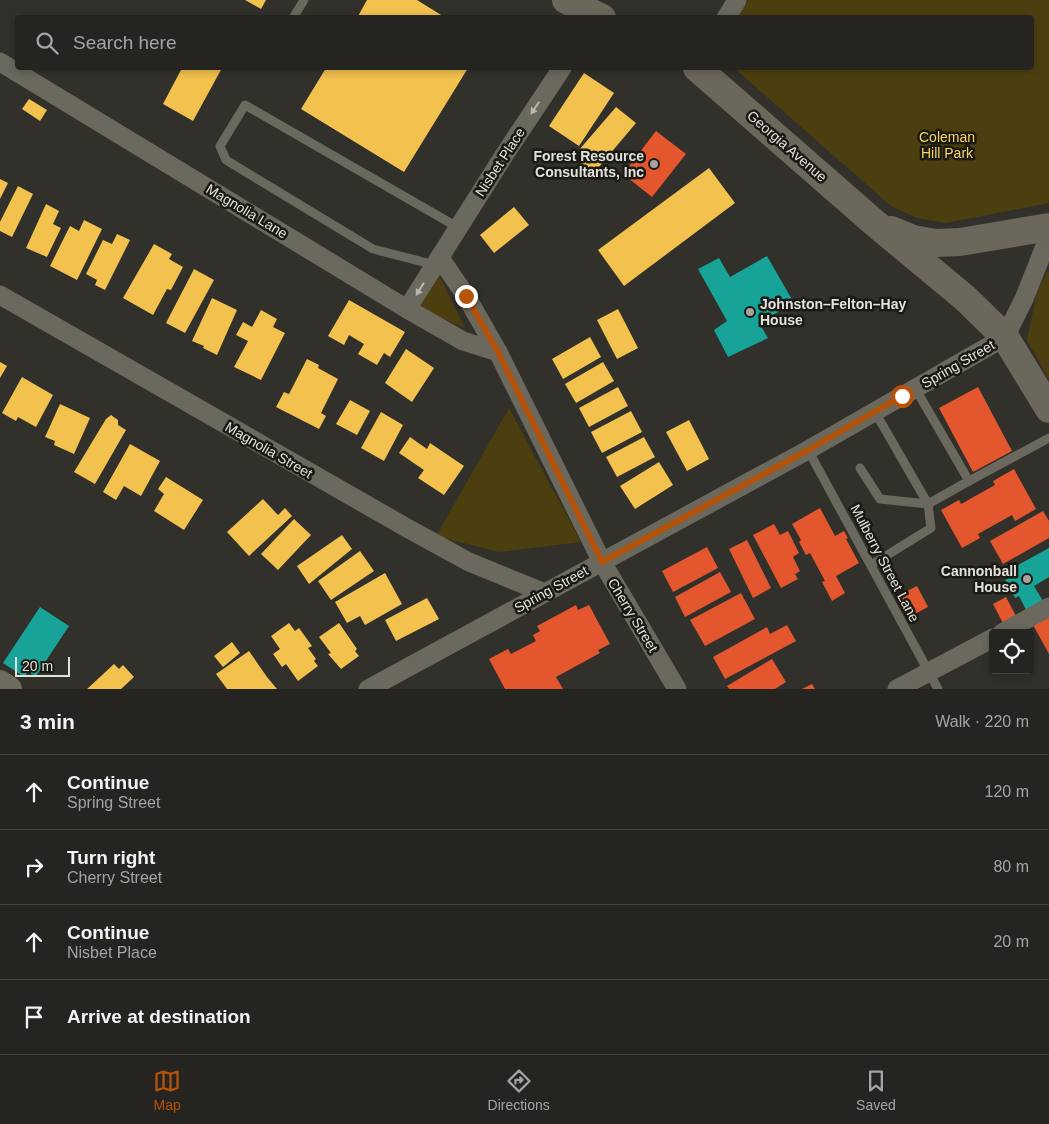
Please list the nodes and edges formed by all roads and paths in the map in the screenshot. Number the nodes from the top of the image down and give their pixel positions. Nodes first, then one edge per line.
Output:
1 (304, 0) edge
2 (566, 0) edge
3 (738, 0) edge
4 (296, 15) edge
5 (595, 15) edge
6 (728, 15) edge
7 (0, 62) edge
8 (561, 70) edge
9 (699, 70) edge
10 (877, 225) junction
11 (1049, 227) edge
12 (459, 228) junction
13 (1049, 236) edge
14 (437, 261) junction
15 (0, 295) edge
16 (407, 309) junction
17 (1005, 337) junction
18 (498, 352) junction
19 (915, 388) junction
20 (1049, 409) edge
21 (875, 412) junction
22 (1049, 438) edge
23 (808, 450) junction
24 (860, 468) dead end
25 (969, 481) junction
26 (928, 504) junction
27 (602, 562) junction
28 (871, 565) junction
29 (545, 593) junction
30 (1049, 607) edge
31 (1009, 629) edge
32 (989, 640) edge
33 (929, 672) junction
34 (0, 683) edge
35 (8, 689) edge
36 (368, 689) edge
37 (677, 689) edge
38 (897, 689) edge
39 (938, 689) edge

1 - 4 lane
2 - 5 main road
3 - 6 street
7 - 16 street, Magnolia Lane
8 -> 12 street, Nisbet Place
9 - 10 main road, Georgia Avenue
10 - 11 main road, Georgia Avenue
10 - 17 main road, Georgia Avenue
12 - 14 street, Nisbet Place
12 - 14 lane
13 - 17 street, Spring Street
14 -> 16 street, Nisbet Place
14 - 18 street
15 - 29 street, Magnolia Street
16 - 18 street, Magnolia Lane
17 - 19 street, Spring Street
17 - 20 main road, Georgia Avenue
18 - 27 street, Cherry Street
19 - 21 street, Spring Street
19 - 25 lane
21 - 23 street, Spring Street
21 - 26 lane
22 - 25 lane
23 - 27 street, Spring Street
23 - 28 lane, Mulberry Street Lane
24 - 26 lane
25 - 26 lane
26 - 28 lane
27 - 29 street, Spring Street
27 - 37 street, Cherry Street
28 - 33 lane, Mulberry Street Lane
29 - 36 street, Spring Street
30 - 31 street
32 - 33 street
33 - 38 street
33 - 39 lane, Mulberry Street Lane
34 - 35 street

